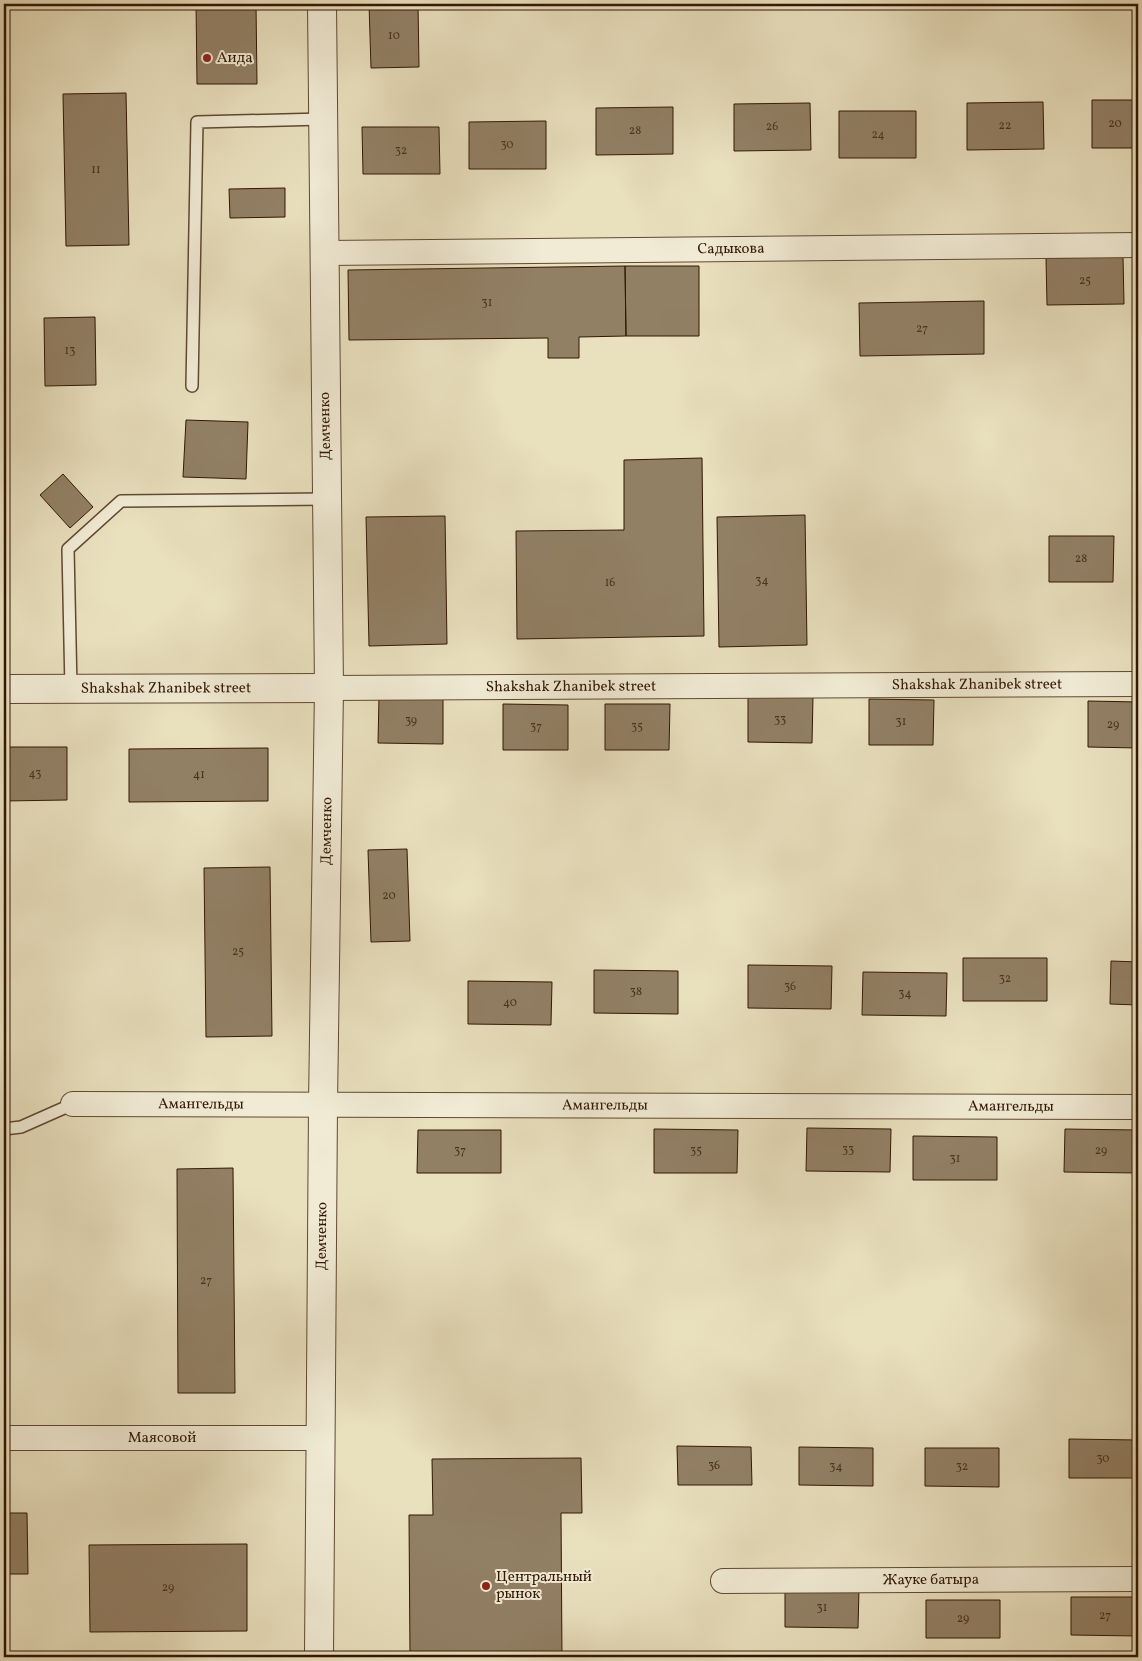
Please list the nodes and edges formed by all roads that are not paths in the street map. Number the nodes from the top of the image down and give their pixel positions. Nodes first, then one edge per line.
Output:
1 (322, 4) edge
2 (323, 119) junction
3 (1138, 245) edge
4 (325, 253) junction
5 (192, 386) dead end
6 (327, 499) junction
7 (1138, 684) edge
8 (329, 688) junction
9 (71, 689) junction
10 (4, 690) edge
11 (74, 1104) joint
12 (323, 1105) junction
13 (1138, 1107) edge
14 (4, 1129) edge
15 (4, 1438) edge
16 (319, 1438) junction
17 (1138, 1579) edge
18 (723, 1582) dead end
19 (319, 1657) edge

1 - 2 street, Демченко
2 - 4 street, Демченко
2 - 5 lane
3 - 4 street, Садыкова
4 - 6 street, Демченко
6 - 8 street, Демченко
6 - 9 lane
7 - 8 street, Shakshak Zhanibek street
8 - 9 street, Shakshak Zhanibek street
8 - 12 street, Демченко
9 - 10 street, Shakshak Zhanibek street
11 - 12 street, Амангельды
11 - 14 lane
12 - 13 street, Амангельды
12 - 16 street, Демченко
15 - 16 street, Маясовой
16 - 19 street, Демченко
17 - 18 street, Жауке батыра

